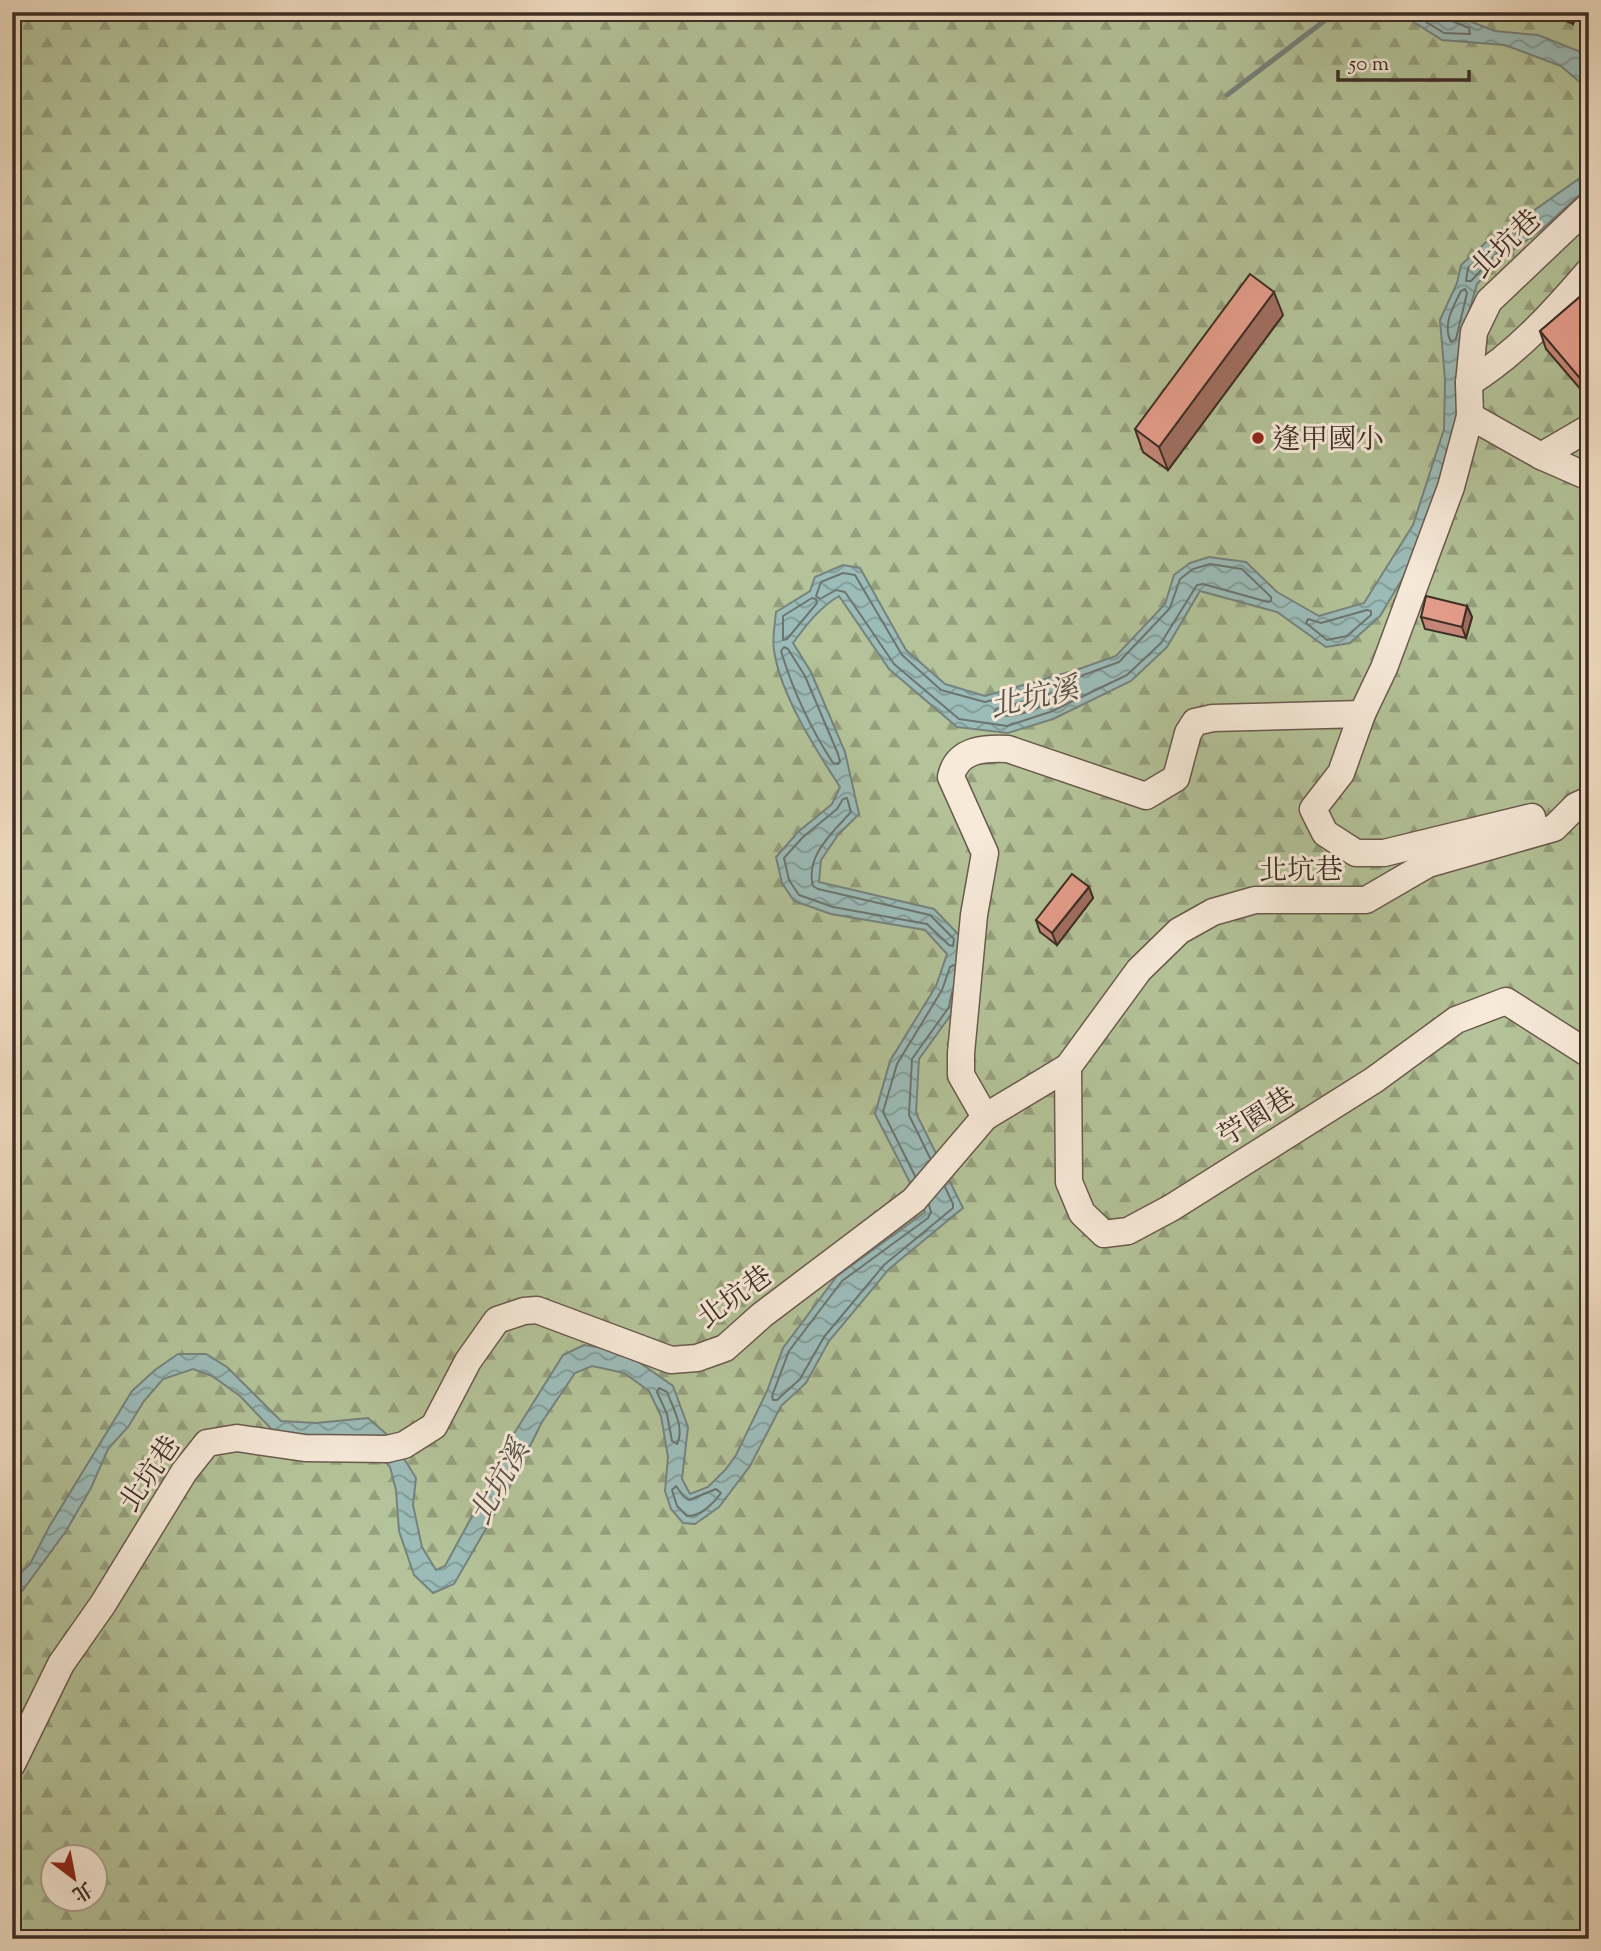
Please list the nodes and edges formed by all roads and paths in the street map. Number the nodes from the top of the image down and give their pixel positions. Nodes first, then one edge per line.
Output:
1 (1589, 206) edge
2 (1589, 271) edge
3 (1469, 383) junction
4 (1470, 416) junction
5 (1589, 428) edge
6 (1541, 456) junction
7 (1589, 477) edge
8 (1362, 714) junction
9 (1582, 803) edge
10 (1589, 1054) edge
11 (1068, 1067) junction
12 (985, 1117) junction
13 (12, 1764) edge

1 - 3 street, 北坑巷
2 - 3 street
3 - 4 street, 北坑巷
4 - 6 street
4 - 8 street, 北坑巷
5 - 6 street
6 - 7 street
8 - 9 street, 北坑巷
8 - 12 street
9 - 11 street, 北坑巷
10 - 11 street, 苧園巷
11 - 12 street, 北坑巷
12 - 13 street, 北坑巷

